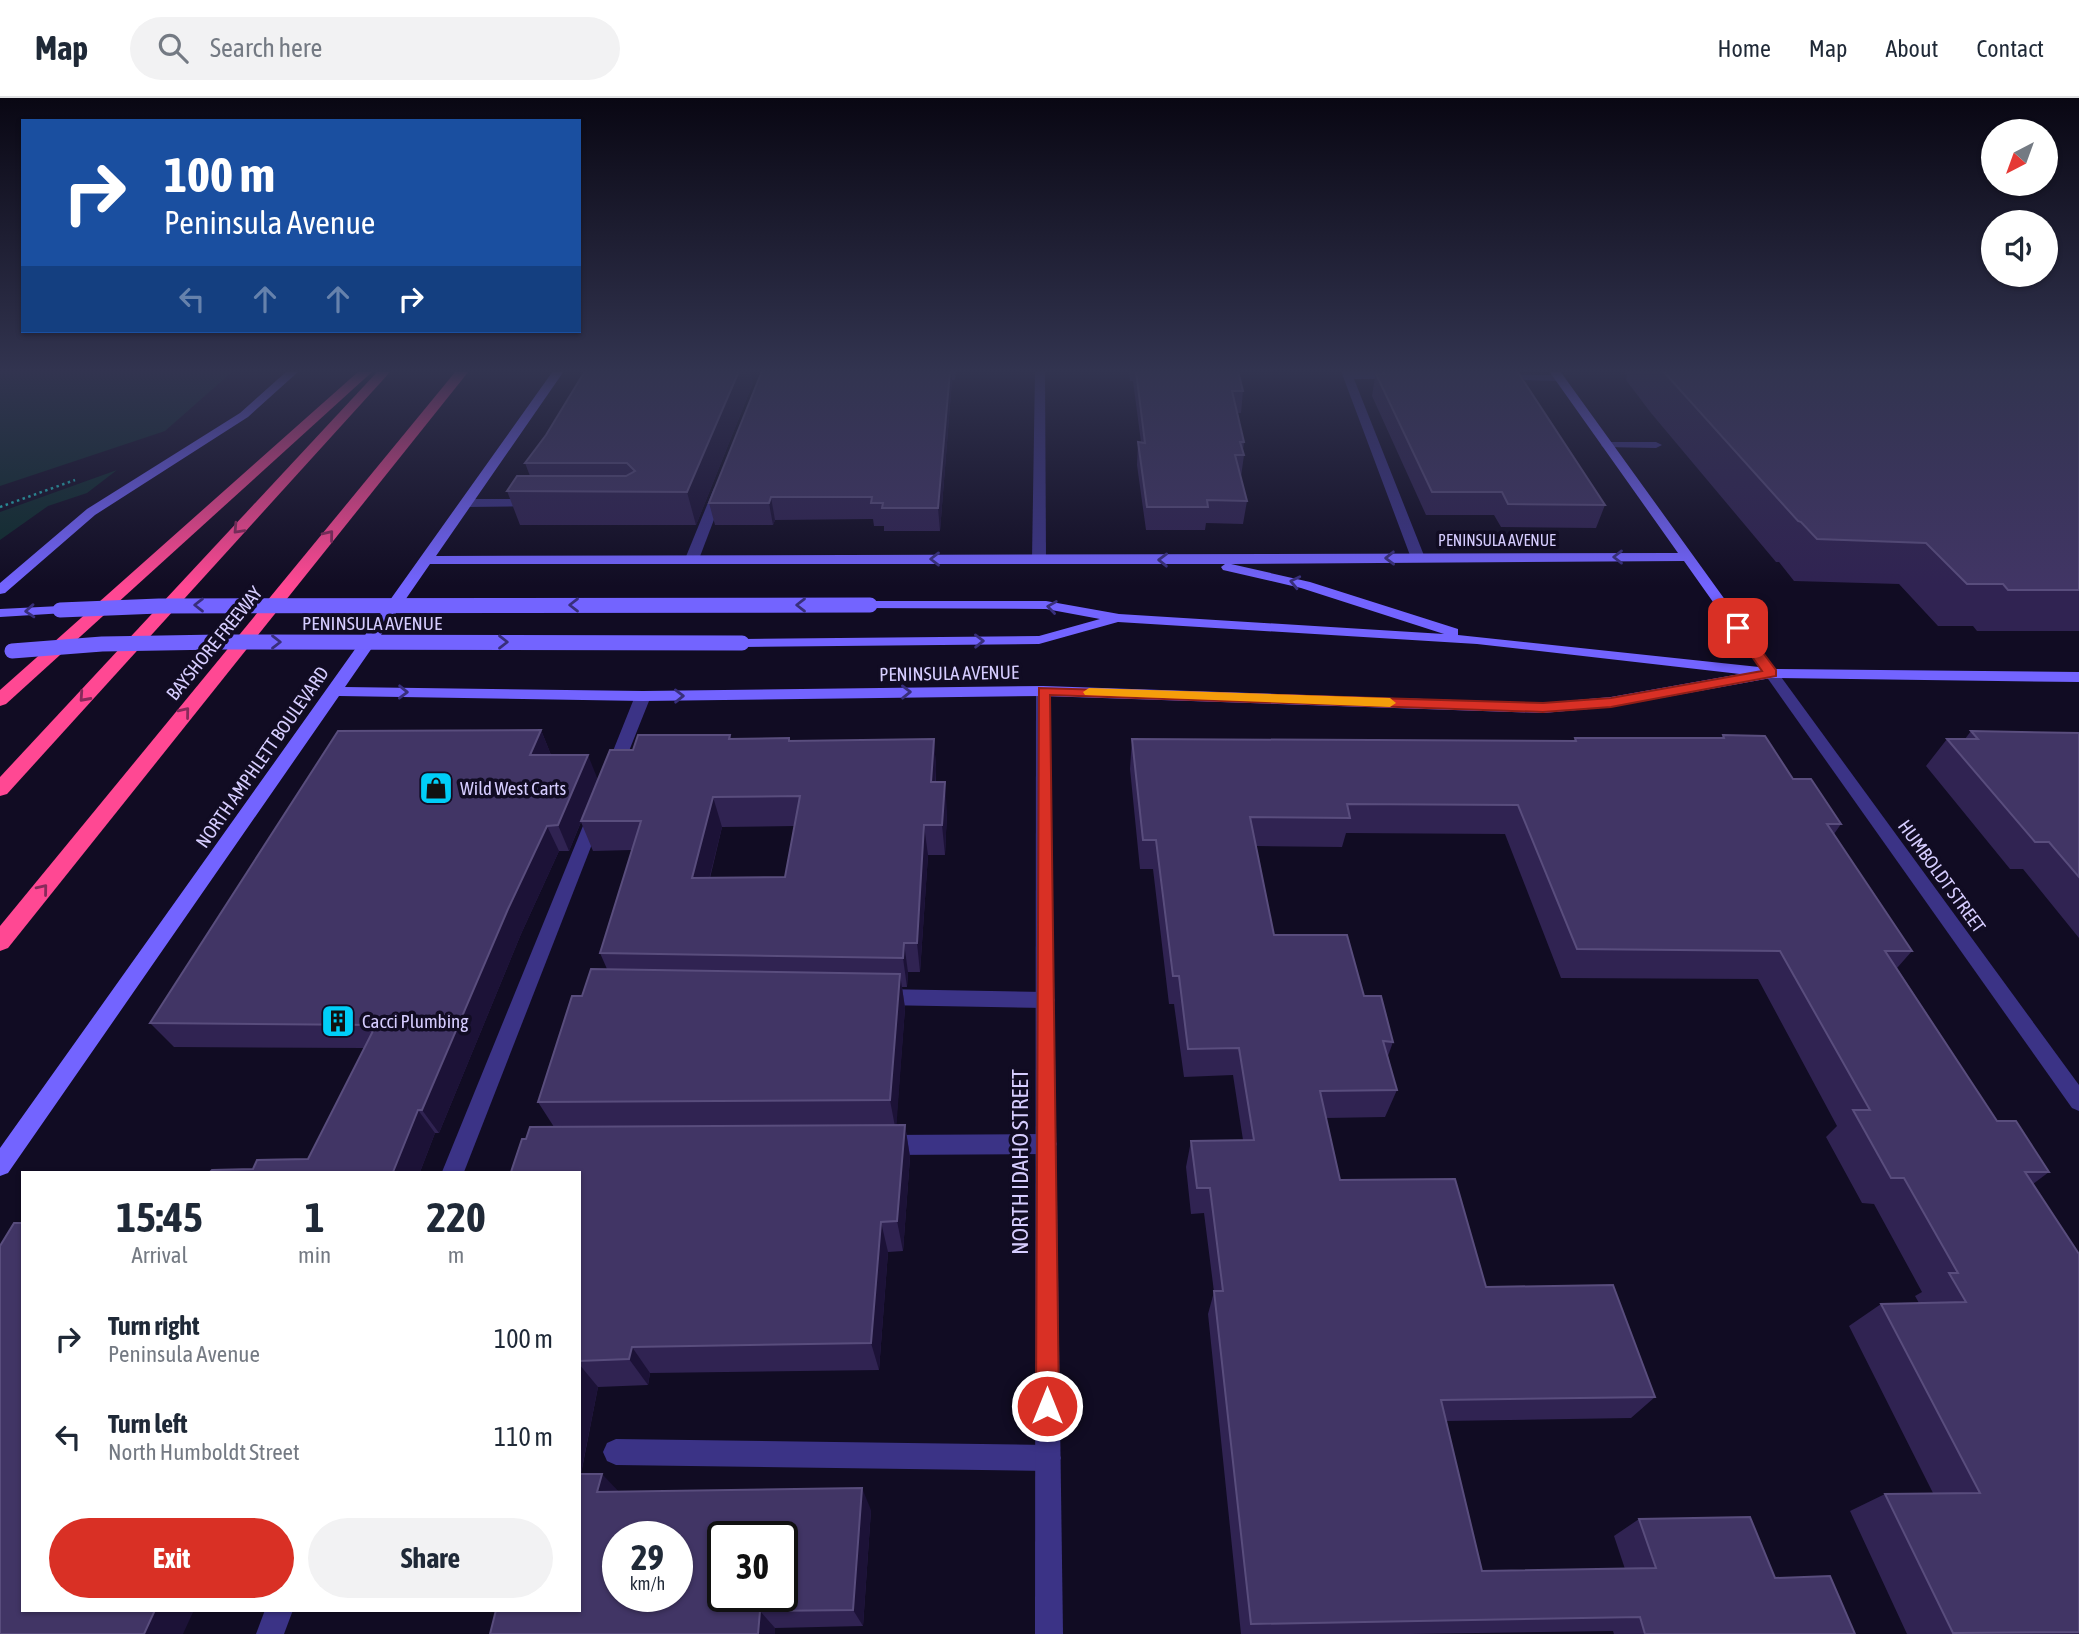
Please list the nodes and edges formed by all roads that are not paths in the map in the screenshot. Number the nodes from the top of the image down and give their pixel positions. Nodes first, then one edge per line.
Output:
1 (200, 443) edge
2 (287, 443) edge
3 (319, 443) edge
4 (405, 443) edge
5 (508, 443) edge
6 (1040, 443) edge
7 (1374, 443) edge
8 (1607, 445) joint
9 (1656, 445) dead end
10 (723, 480) edge
11 (466, 503) junction
12 (544, 503) edge
13 (1686, 557) junction
14 (1419, 558) junction
15 (692, 559) junction
16 (1040, 559) junction
17 (425, 560) junction
18 (1199, 560) junction
19 (0, 590) edge
20 (0, 613) edge
21 (1119, 618) junction
22 (1477, 640) junction
23 (6, 651) edge
24 (1771, 673) junction
25 (2079, 677) edge
26 (334, 691) junction
27 (1043, 691) junction
28 (643, 696) junction
29 (0, 700) edge
30 (0, 789) edge
31 (0, 942) edge
32 (857, 997) edge
33 (1045, 1000) junction
34 (2079, 1102) edge
35 (1045, 1144) junction
36 (862, 1145) edge
37 (0, 1166) edge
38 (453, 1171) edge
39 (616, 1452) dead end
40 (1048, 1458) junction
41 (278, 1612) edge
42 (270, 1634) edge
43 (1049, 1634) edge

1 - 19 street
2 - 29 highway
3 -> 30 highway
31 -> 4 highway, BAYSHORE FREEWAY
5 - 11 street, NORTH AMPHLETT BOULEVARD
6 - 16 street
7 - 14 street
8 - 9 street
8 - 13 street
10 - 15 street
11 - 12 street
11 - 17 street, NORTH AMPHLETT BOULEVARD
13 -> 14 street, PENINSULA AVENUE
13 - 24 street
14 -> 18 street, PENINSULA AVENUE
16 -> 15 street, PENINSULA AVENUE
15 - 17 street, PENINSULA AVENUE
18 -> 16 street, PENINSULA AVENUE
17 - 26 street, NORTH AMPHLETT BOULEVARD
22 -> 18 street
21 -> 20 street, PENINSULA AVENUE, bridge
21 - 22 street, PENINSULA AVENUE
23 -> 21 street, PENINSULA AVENUE, bridge
22 - 24 street, PENINSULA AVENUE
24 - 25 street, PENINSULA AVENUE
24 - 27 street, PENINSULA AVENUE
24 - 34 street, HUMBOLDT STREET
26 -> 28 street, PENINSULA AVENUE
26 - 37 street, NORTH AMPHLETT BOULEVARD
28 -> 27 street, PENINSULA AVENUE
27 - 33 street, NORTH IDAHO STREET
28 - 38 street
32 - 33 street
33 - 35 street, NORTH IDAHO STREET
35 - 36 street
35 - 40 street, NORTH IDAHO STREET
39 - 40 street
40 - 43 street, NORTH IDAHO STREET
41 - 42 street

